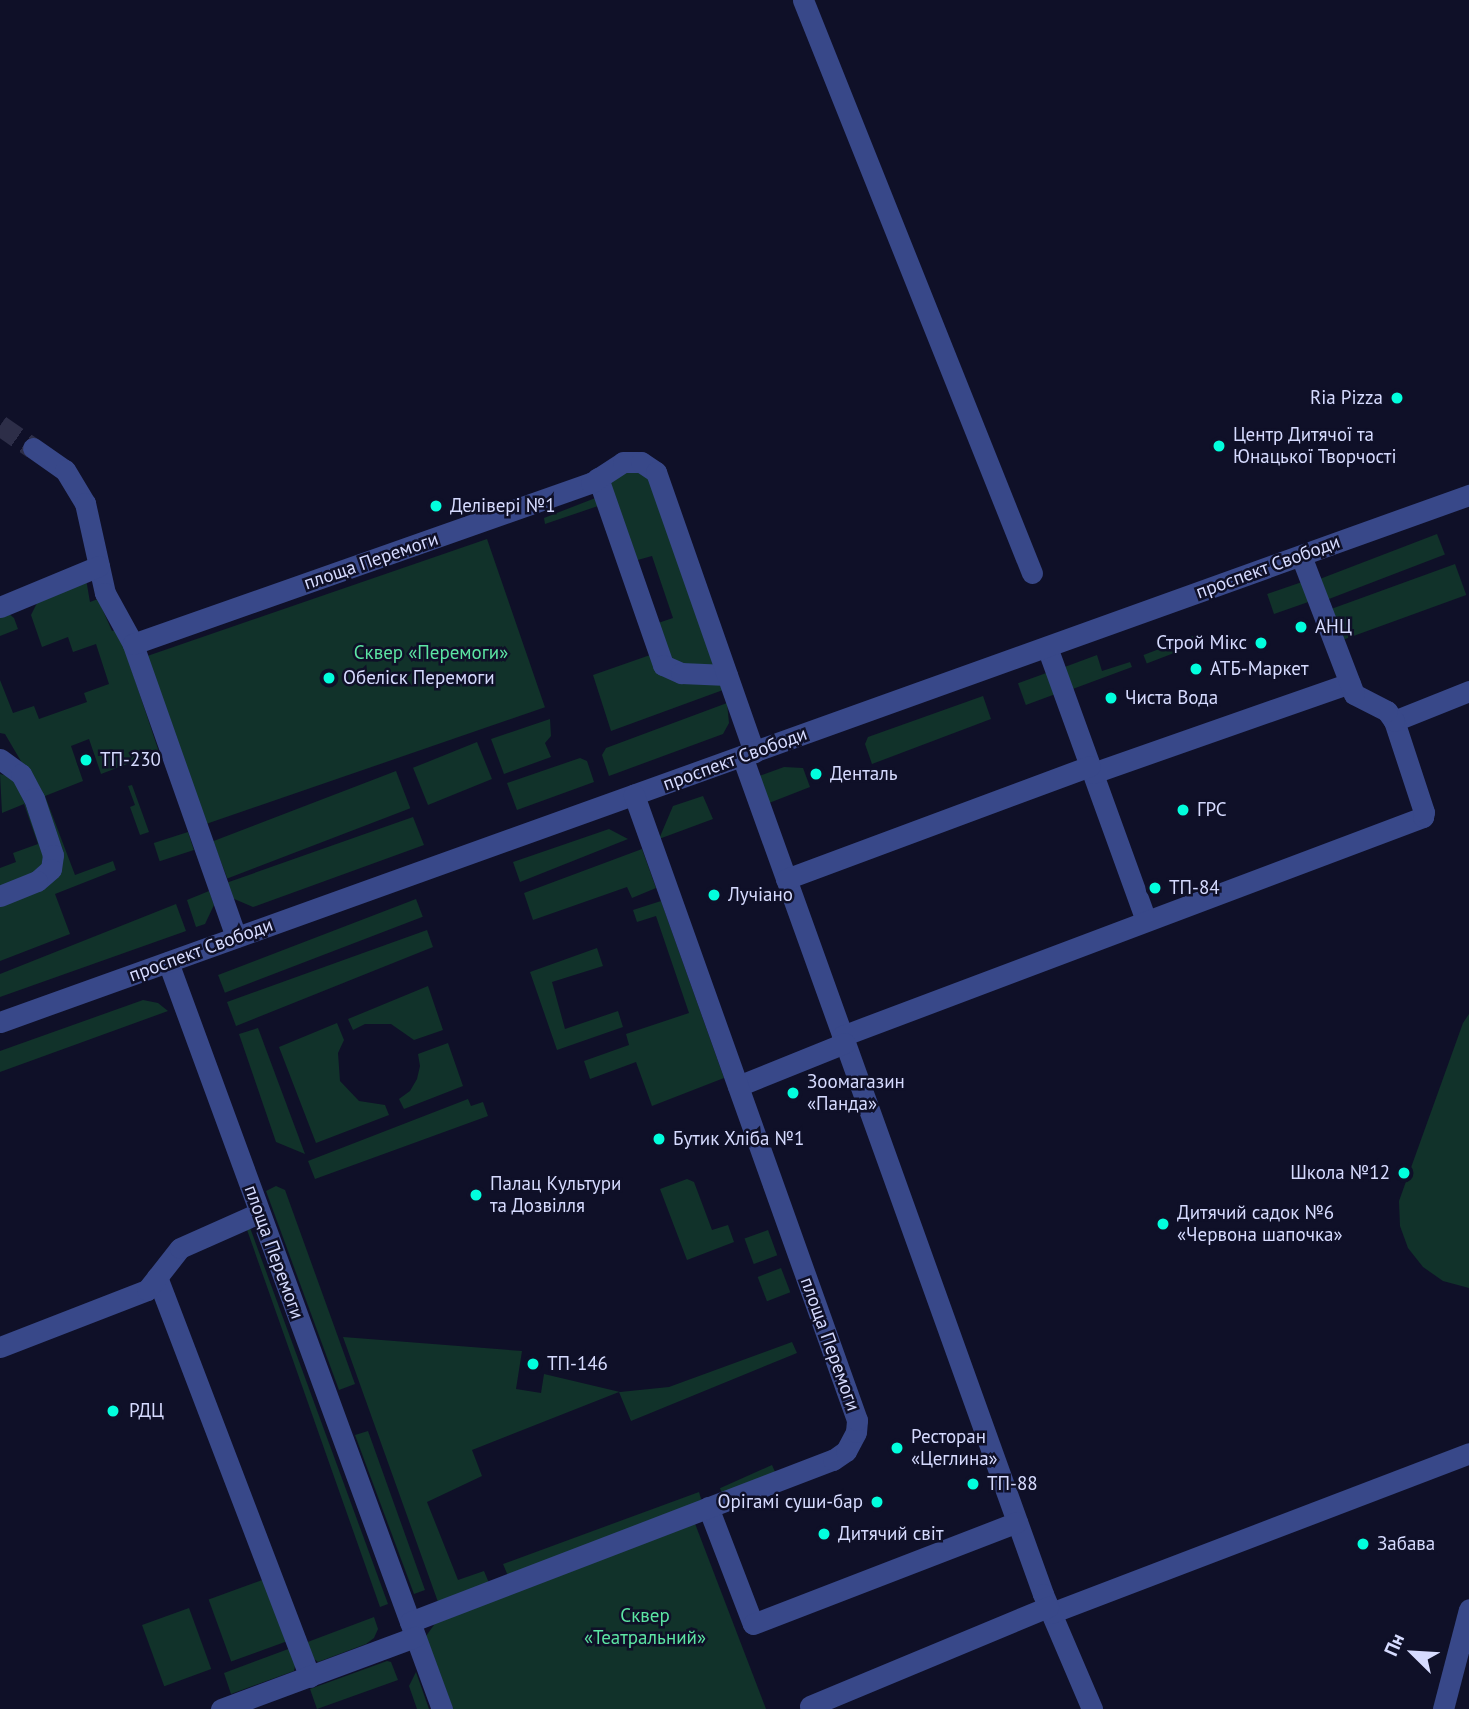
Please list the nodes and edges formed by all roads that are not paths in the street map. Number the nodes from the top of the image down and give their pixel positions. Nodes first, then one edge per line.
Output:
1 (803, 0) edge
2 (33, 448) tunnel mouth
3 (598, 478) junction
4 (1469, 495) edge
5 (1301, 556) junction
6 (99, 566) junction
7 (1032, 573) dead end
8 (0, 607) edge
9 (133, 644) junction
10 (1047, 646) junction
11 (727, 675) junction
12 (1350, 683) junction
13 (1469, 691) edge
14 (1394, 720) junction
15 (748, 754) junction
16 (0, 758) edge
17 (1091, 769) junction
18 (634, 795) junction
19 (786, 879) junction
20 (0, 896) edge
21 (1146, 921) junction
22 (236, 937) junction
23 (168, 962) junction
24 (0, 1022) edge
25 (844, 1039) junction
26 (738, 1086) junction
27 (259, 1213) junction
28 (157, 1277) junction
29 (0, 1347) edge
30 (1469, 1453) edge
31 (708, 1507) junction
32 (1017, 1522) junction
33 (1469, 1609) edge
34 (1050, 1610) junction
35 (412, 1629) junction
36 (310, 1677) junction
37 (810, 1706) dead end
38 (221, 1709) edge
39 (442, 1709) edge
40 (1092, 1709) edge
41 (1443, 1709) edge

1 - 7 street
2 - 6 street
3 - 9 street, площа Перемоги
3 - 11 street
3 - 11 street, площа Перемоги
4 - 5 street, проспект Свободи
5 - 10 street, проспект Свободи
5 - 12 street
6 - 8 street
6 - 9 street
9 - 22 street
10 - 15 street, проспект Свободи
10 - 17 street
11 - 15 street, площа Перемоги
12 - 14 street
12 - 17 street
13 - 14 street
14 - 21 street
15 - 18 street, проспект Свободи
15 - 19 street, площа Перемоги
16 - 20 street
17 - 19 street
17 - 21 street
18 - 22 street, проспект Свободи
18 - 26 street, площа Перемоги
19 - 25 street, площа Перемоги
21 - 25 street
22 - 23 street, проспект Свободи
23 - 24 street, проспект Свободи
23 - 27 street, площа Перемоги
25 - 26 street
25 - 32 street, площа Перемоги
26 - 31 street, площа Перемоги
27 - 28 street
27 - 35 street, площа Перемоги
28 - 29 street
28 - 36 street
30 - 34 street
31 - 32 street
31 - 35 street, площа Перемоги
32 - 34 street, площа Перемоги
33 - 41 street
34 - 37 street
34 - 40 street, площа Перемоги
35 - 36 street
35 - 39 street, площа Перемоги
36 - 38 street

